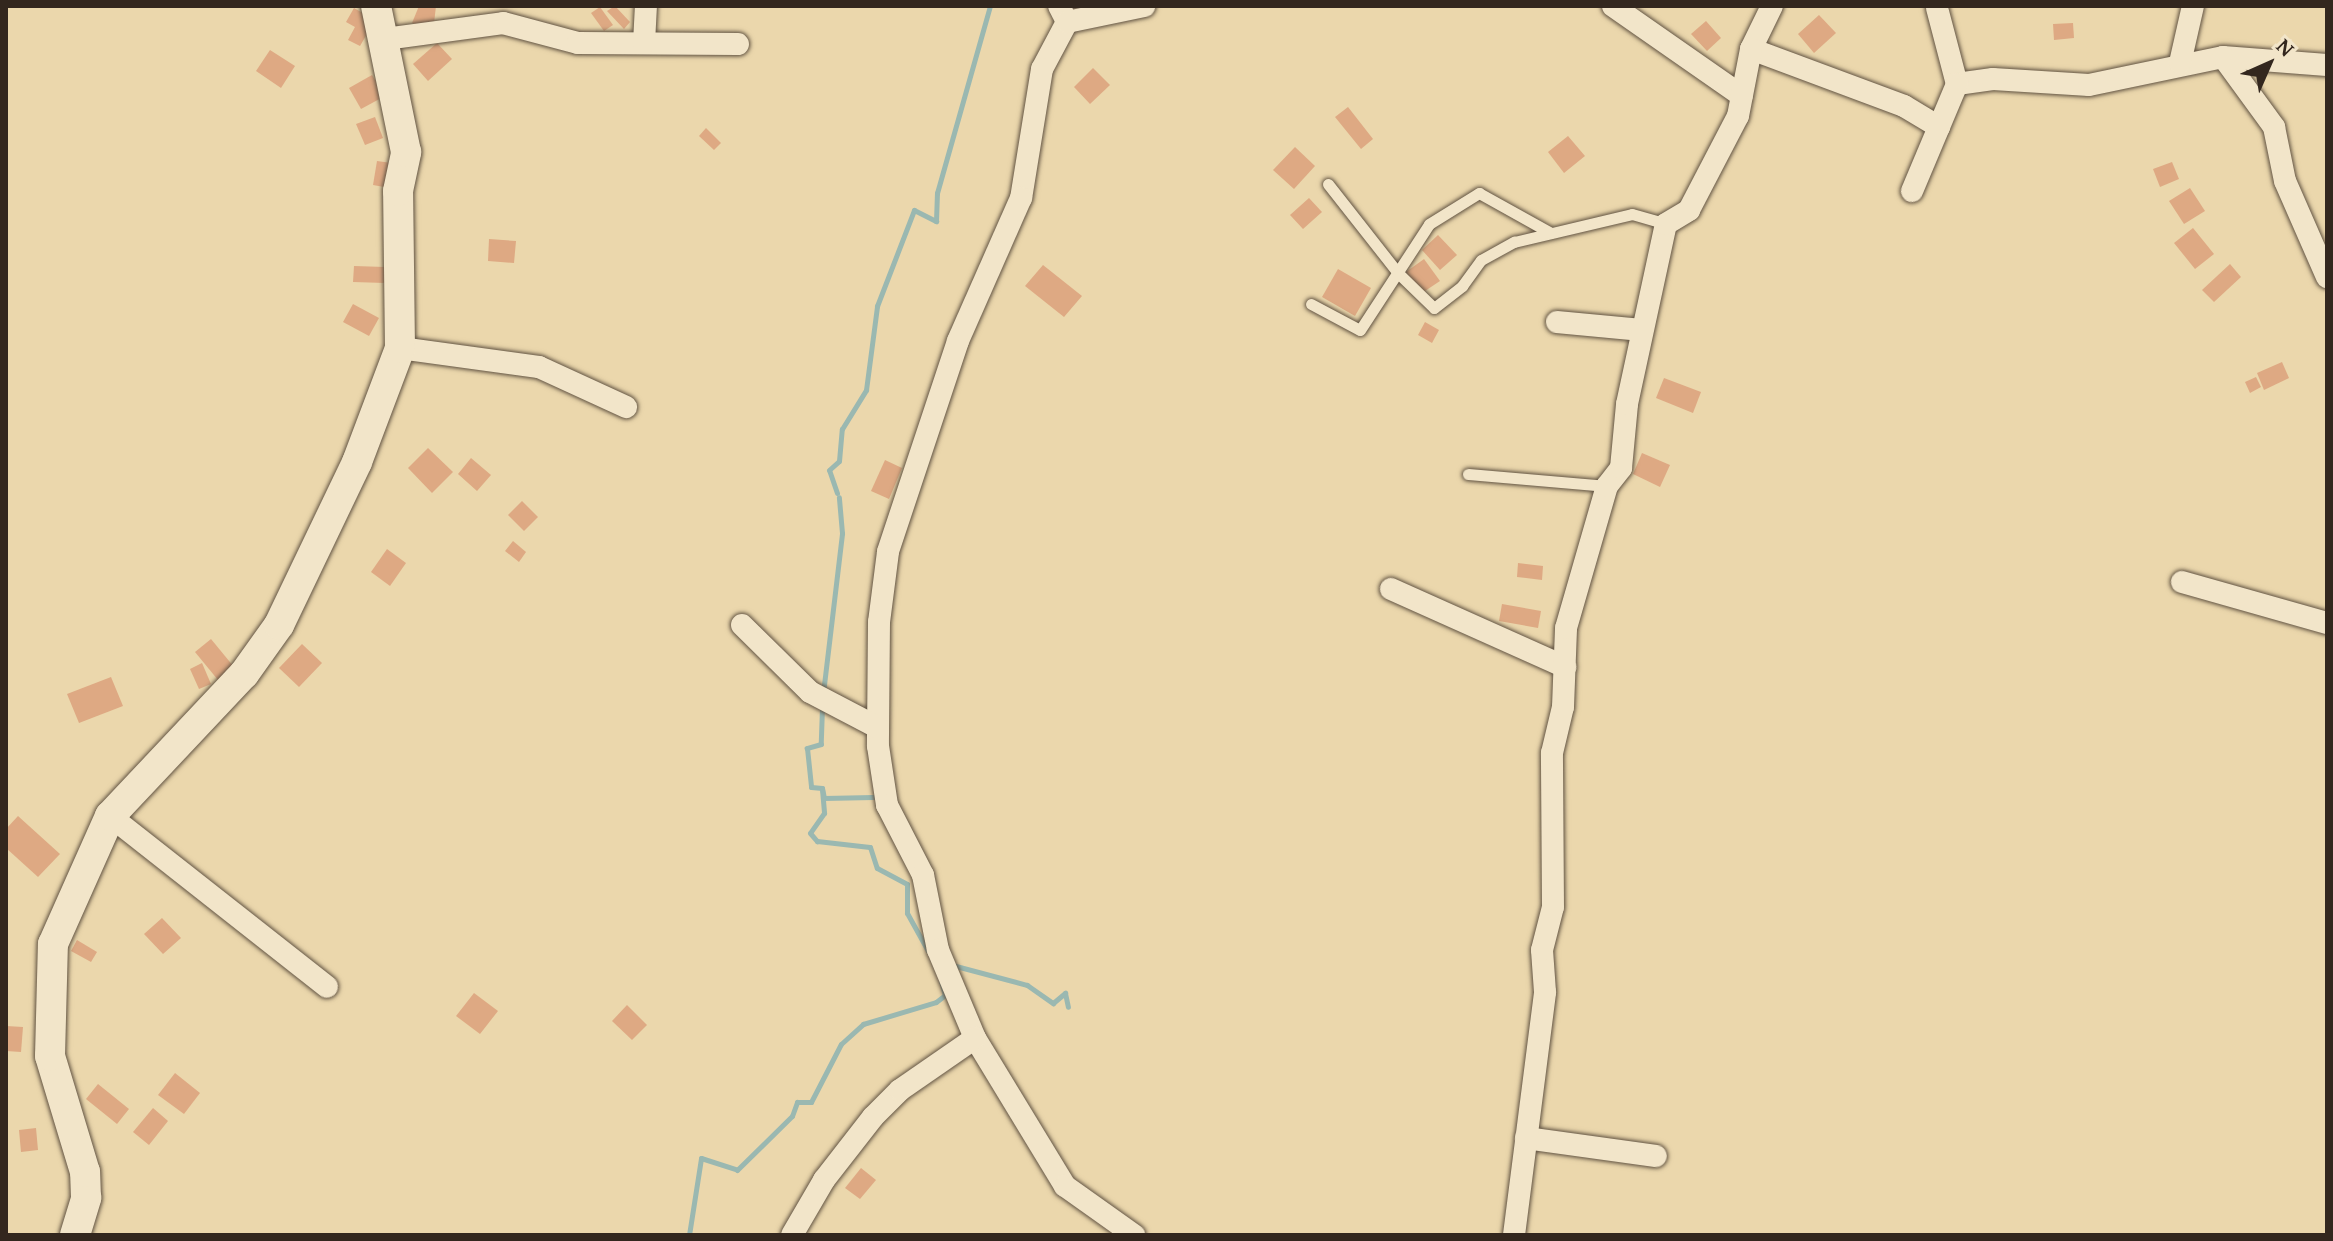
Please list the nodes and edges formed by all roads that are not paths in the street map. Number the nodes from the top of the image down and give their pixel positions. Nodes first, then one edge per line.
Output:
1 (376, 6) edge
2 (646, 6) edge
3 (1144, 6) edge
4 (1613, 6) edge
5 (1772, 6) edge
6 (2193, 6) edge
7 (1937, 8) edge
8 (1063, 14) edge
9 (385, 39) junction
10 (644, 43) junction
11 (738, 44) dead end
12 (1751, 49) junction
13 (2223, 57) junction
14 (2180, 63) junction
15 (2327, 65) edge
16 (1957, 84) junction
17 (1742, 96) junction
18 (1939, 127) junction
19 (1328, 184) dead end
20 (1912, 191) dead end
21 (1666, 224) junction
22 (1551, 233) junction
23 (1398, 273) junction
24 (2327, 277) edge
25 (1311, 304) dead end
26 (1557, 322) dead end
27 (1642, 330) junction
28 (400, 348) junction
29 (626, 407) dead end
30 (1468, 474) dead end
31 (1607, 486) junction
32 (2182, 582) dead end
33 (1391, 589) dead end
34 (2327, 623) edge
35 (742, 625) dead end
36 (1565, 667) junction
37 (877, 727) junction
38 (110, 816) junction
39 (327, 987) dead end
40 (975, 1038) junction
41 (1526, 1138) junction
42 (1656, 1156) dead end
43 (75, 1235) edge
44 (792, 1235) edge
45 (1134, 1235) edge
46 (1514, 1235) edge

1 - 9 main road
2 - 10 street
3 - 8 street
4 - 17 street
5 - 12 street
6 - 14 street
7 - 16 street
8 - 37 street
9 - 10 street
9 - 28 main road
10 - 11 street
12 - 17 street
12 - 18 street
13 - 14 street
13 - 15 street
13 - 24 street
14 - 16 street
16 - 18 street
17 - 21 street
18 - 20 street
19 - 23 lane
21 - 22 lane
21 - 27 street
22 - 23 lane
22 - 23 lane
23 - 25 lane
26 - 27 street
27 - 31 street
28 - 29 street
28 - 38 main road
30 - 31 lane
31 - 36 street
32 - 34 street
33 - 36 street
35 - 37 street
36 - 41 street
37 - 40 street
38 - 39 street
38 - 43 main road
40 - 44 street
40 - 45 street
41 - 42 street
41 - 46 street

